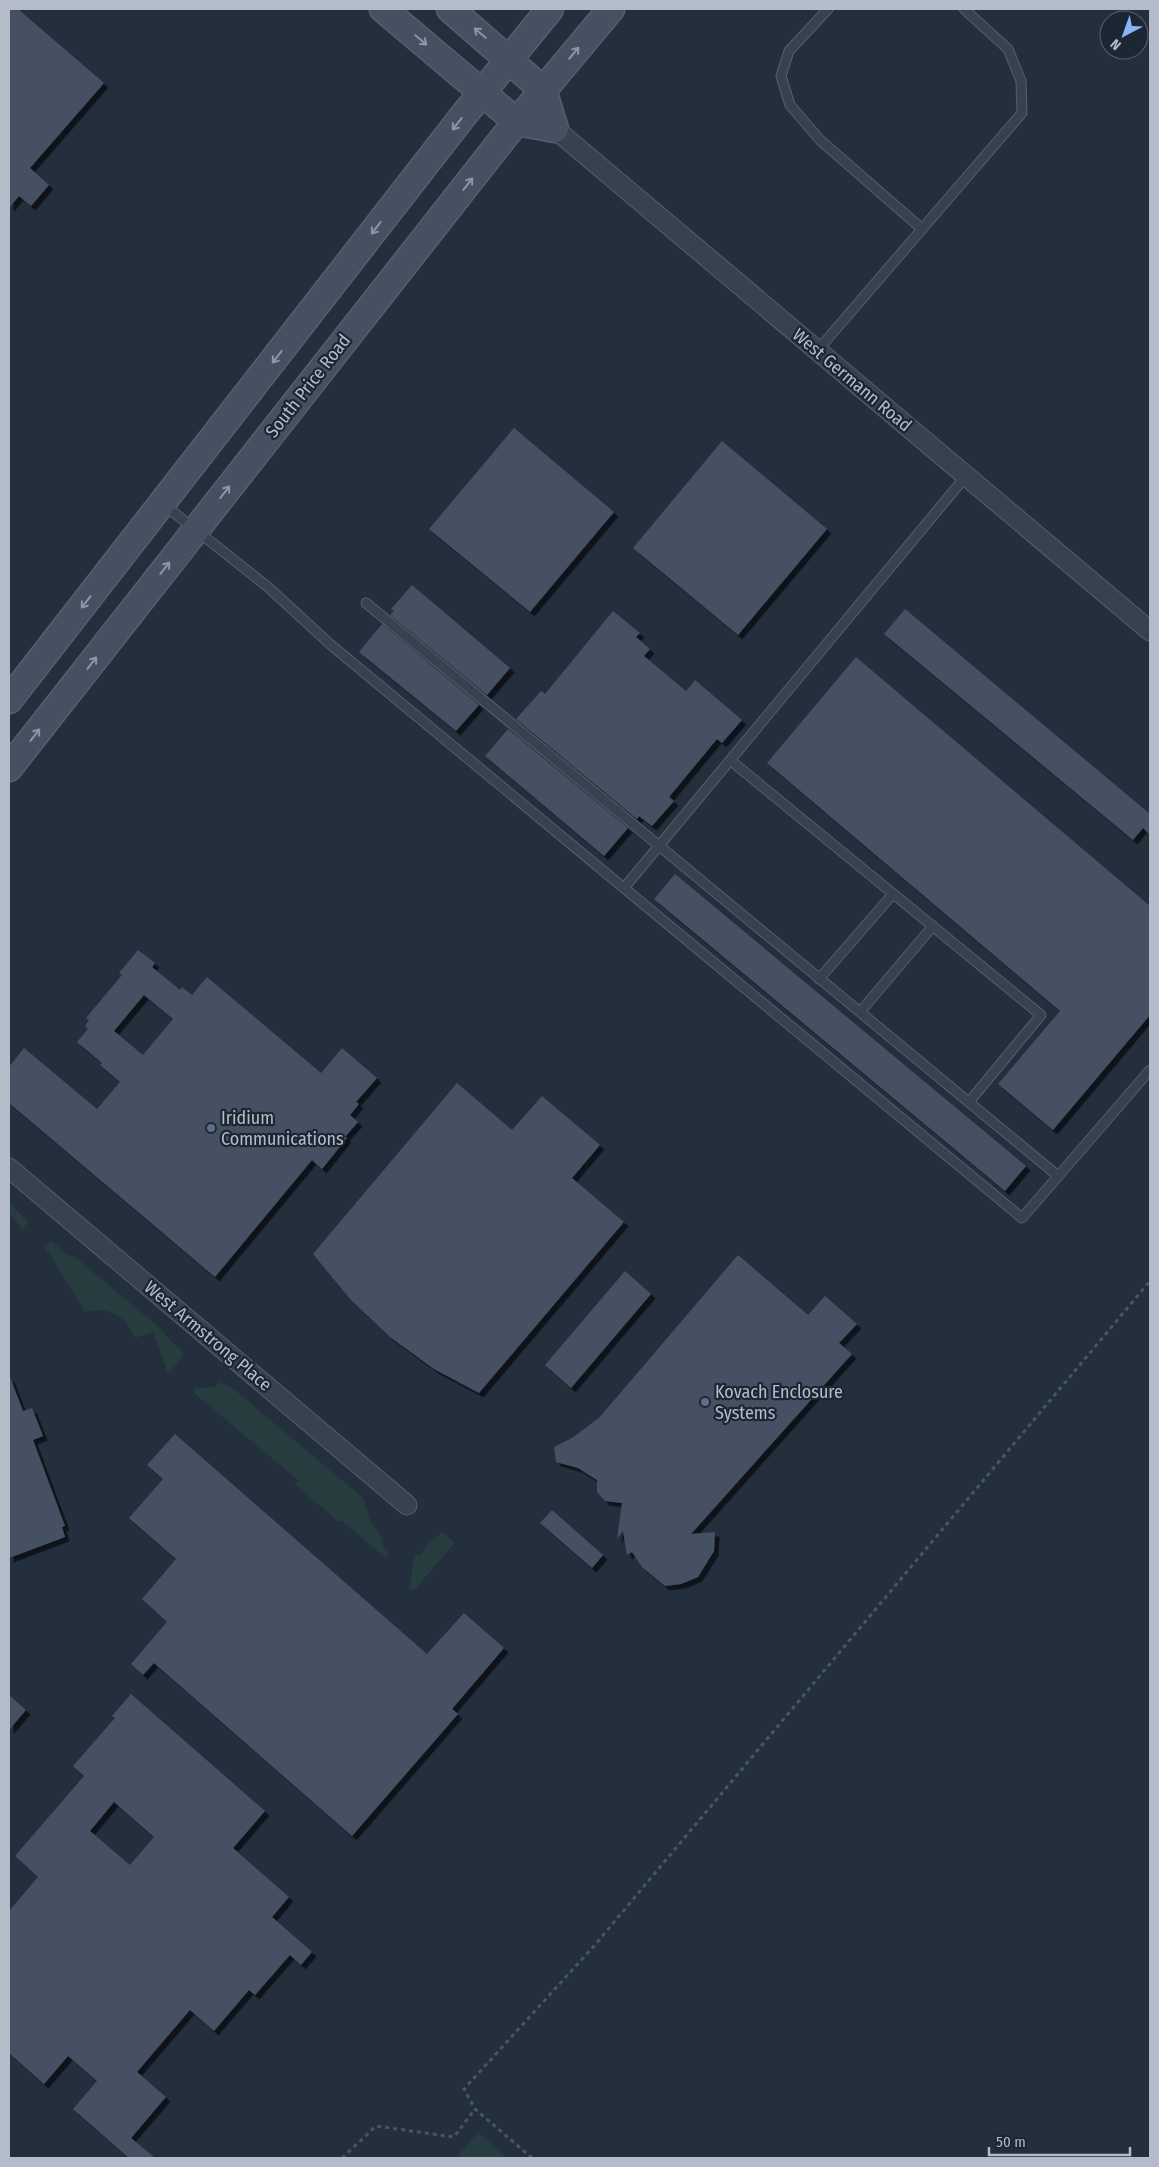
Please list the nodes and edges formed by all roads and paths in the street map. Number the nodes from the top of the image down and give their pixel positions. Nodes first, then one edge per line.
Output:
1 (383, 9) edge
2 (450, 9) edge
3 (550, 9) edge
4 (611, 9) edge
5 (828, 9) edge
6 (964, 9) edge
7 (508, 58) junction
8 (543, 90) junction
9 (482, 92) junction
10 (517, 122) junction
11 (555, 129) junction
12 (922, 229) junction
13 (817, 350) junction
14 (966, 476) junction
15 (162, 504) junction
16 (195, 530) junction
17 (366, 603) dead end
18 (1150, 631) edge
19 (9, 700) edge
20 (730, 760) junction
21 (9, 768) edge
22 (659, 846) junction
23 (624, 888) junction
24 (894, 894) junction
25 (933, 926) junction
26 (819, 979) junction
27 (860, 1012) junction
28 (1150, 1070) edge
29 (969, 1102) junction
30 (9, 1168) edge
31 (1058, 1176) junction
32 (1150, 1281) edge
33 (408, 1505) dead end
34 (475, 2108) junction
35 (342, 2158) edge
36 (532, 2158) edge

1 -> 9 main road
7 -> 2 main road
3 - 7 main road
8 -> 4 main road, South Price Road
5 - 12 lane
6 - 12 lane
7 - 8 main road
7 - 9 main road
8 - 10 main road, South Price Road
8 - 11 main road
9 - 10 main road
9 -> 15 main road
10 - 11 main road, West Germann Road
16 -> 10 main road, South Price Road
11 - 13 street, West Germann Road
12 - 13 lane
13 - 14 street, West Germann Road
14 - 18 street, West Germann Road
14 - 20 lane
15 - 16 lane
15 -> 19 main road
21 -> 16 main road, South Price Road
16 - 23 lane
17 - 22 lane
20 - 22 lane
20 - 24 lane
22 - 23 lane
22 - 26 lane
23 - 31 lane
24 - 25 lane
24 - 26 lane
25 - 27 lane
25 - 29 lane
26 - 27 lane
27 - 29 lane
28 - 31 lane
29 - 31 lane
30 - 33 street, West Armstrong Place
32 - 34 path
34 - 35 path
34 - 36 path

